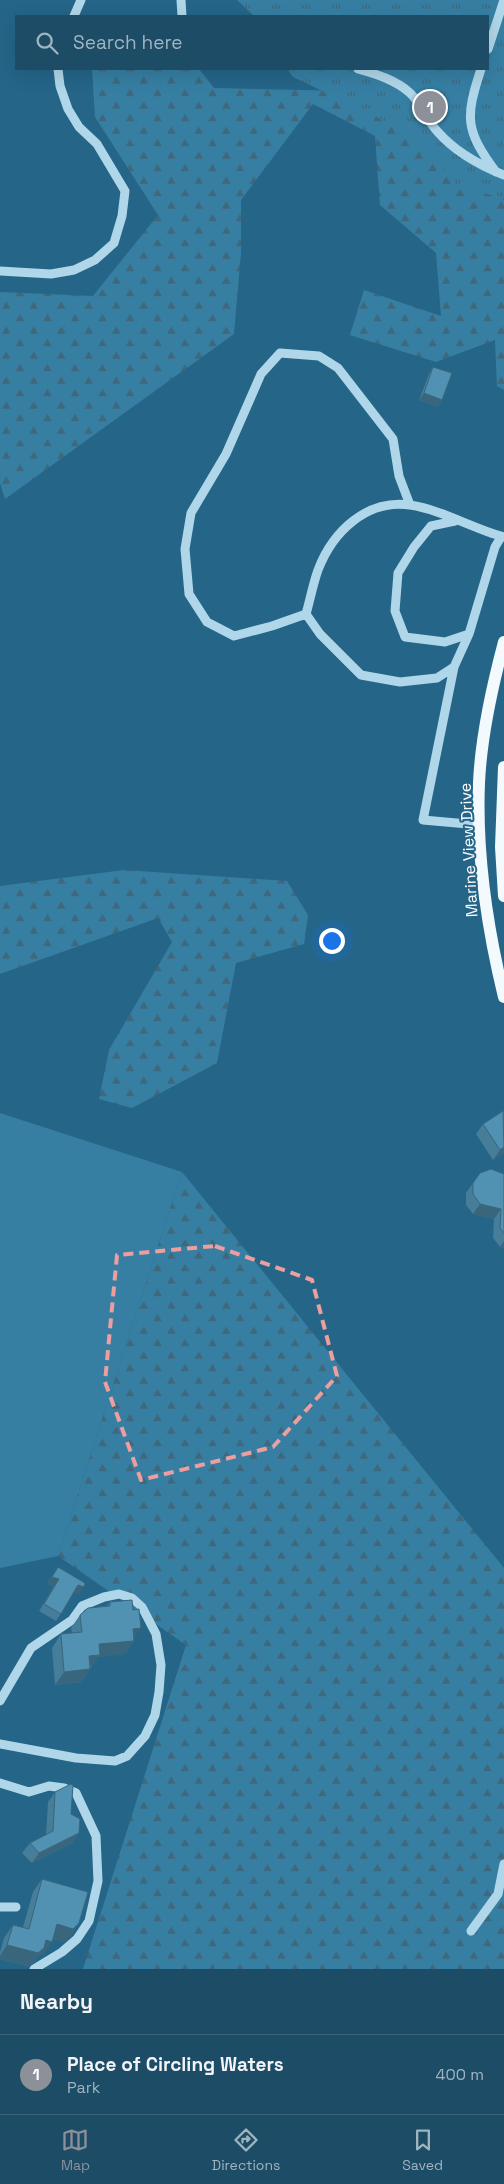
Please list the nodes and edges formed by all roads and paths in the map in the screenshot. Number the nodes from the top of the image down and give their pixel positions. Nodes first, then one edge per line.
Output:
1 (81, 0) edge
2 (181, 0) edge
3 (504, 0) edge
4 (74, 15) edge
5 (182, 15) edge
6 (489, 46) edge
7 (58, 70) edge
8 (361, 70) edge
9 (481, 70) edge
10 (500, 174) edge
11 (0, 271) edge
12 (410, 505) junction
13 (458, 520) junction
14 (502, 537) edge
15 (306, 614) junction
16 (469, 634) junction
17 (504, 642) edge
18 (454, 667) junction
19 (504, 767) edge
20 (479, 826) junction
21 (504, 896) edge
22 (504, 997) edge
23 (0, 1701) edge
24 (0, 1744) edge
25 (0, 1783) edge
26 (504, 1864) edge
27 (0, 1907) edge
28 (16, 1907) dead end
29 (471, 1931) dead end
30 (34, 1969) edge

1 - 4 lane
2 - 5 lane
3 - 6 lane
7 - 11 lane
8 - 10 lane
9 - 10 lane
12 - 13 lane
12 - 15 lane
12 - 15 lane
13 - 14 lane
13 - 16 lane
14 - 16 lane
15 - 18 lane
16 - 18 lane
17 - 20 main road, Marine View Drive
18 - 20 lane
19 - 21 main road, Marine View Drive
20 - 22 main road, Marine View Drive
23 - 24 lane
25 - 30 lane
26 - 29 lane
27 - 28 lane

